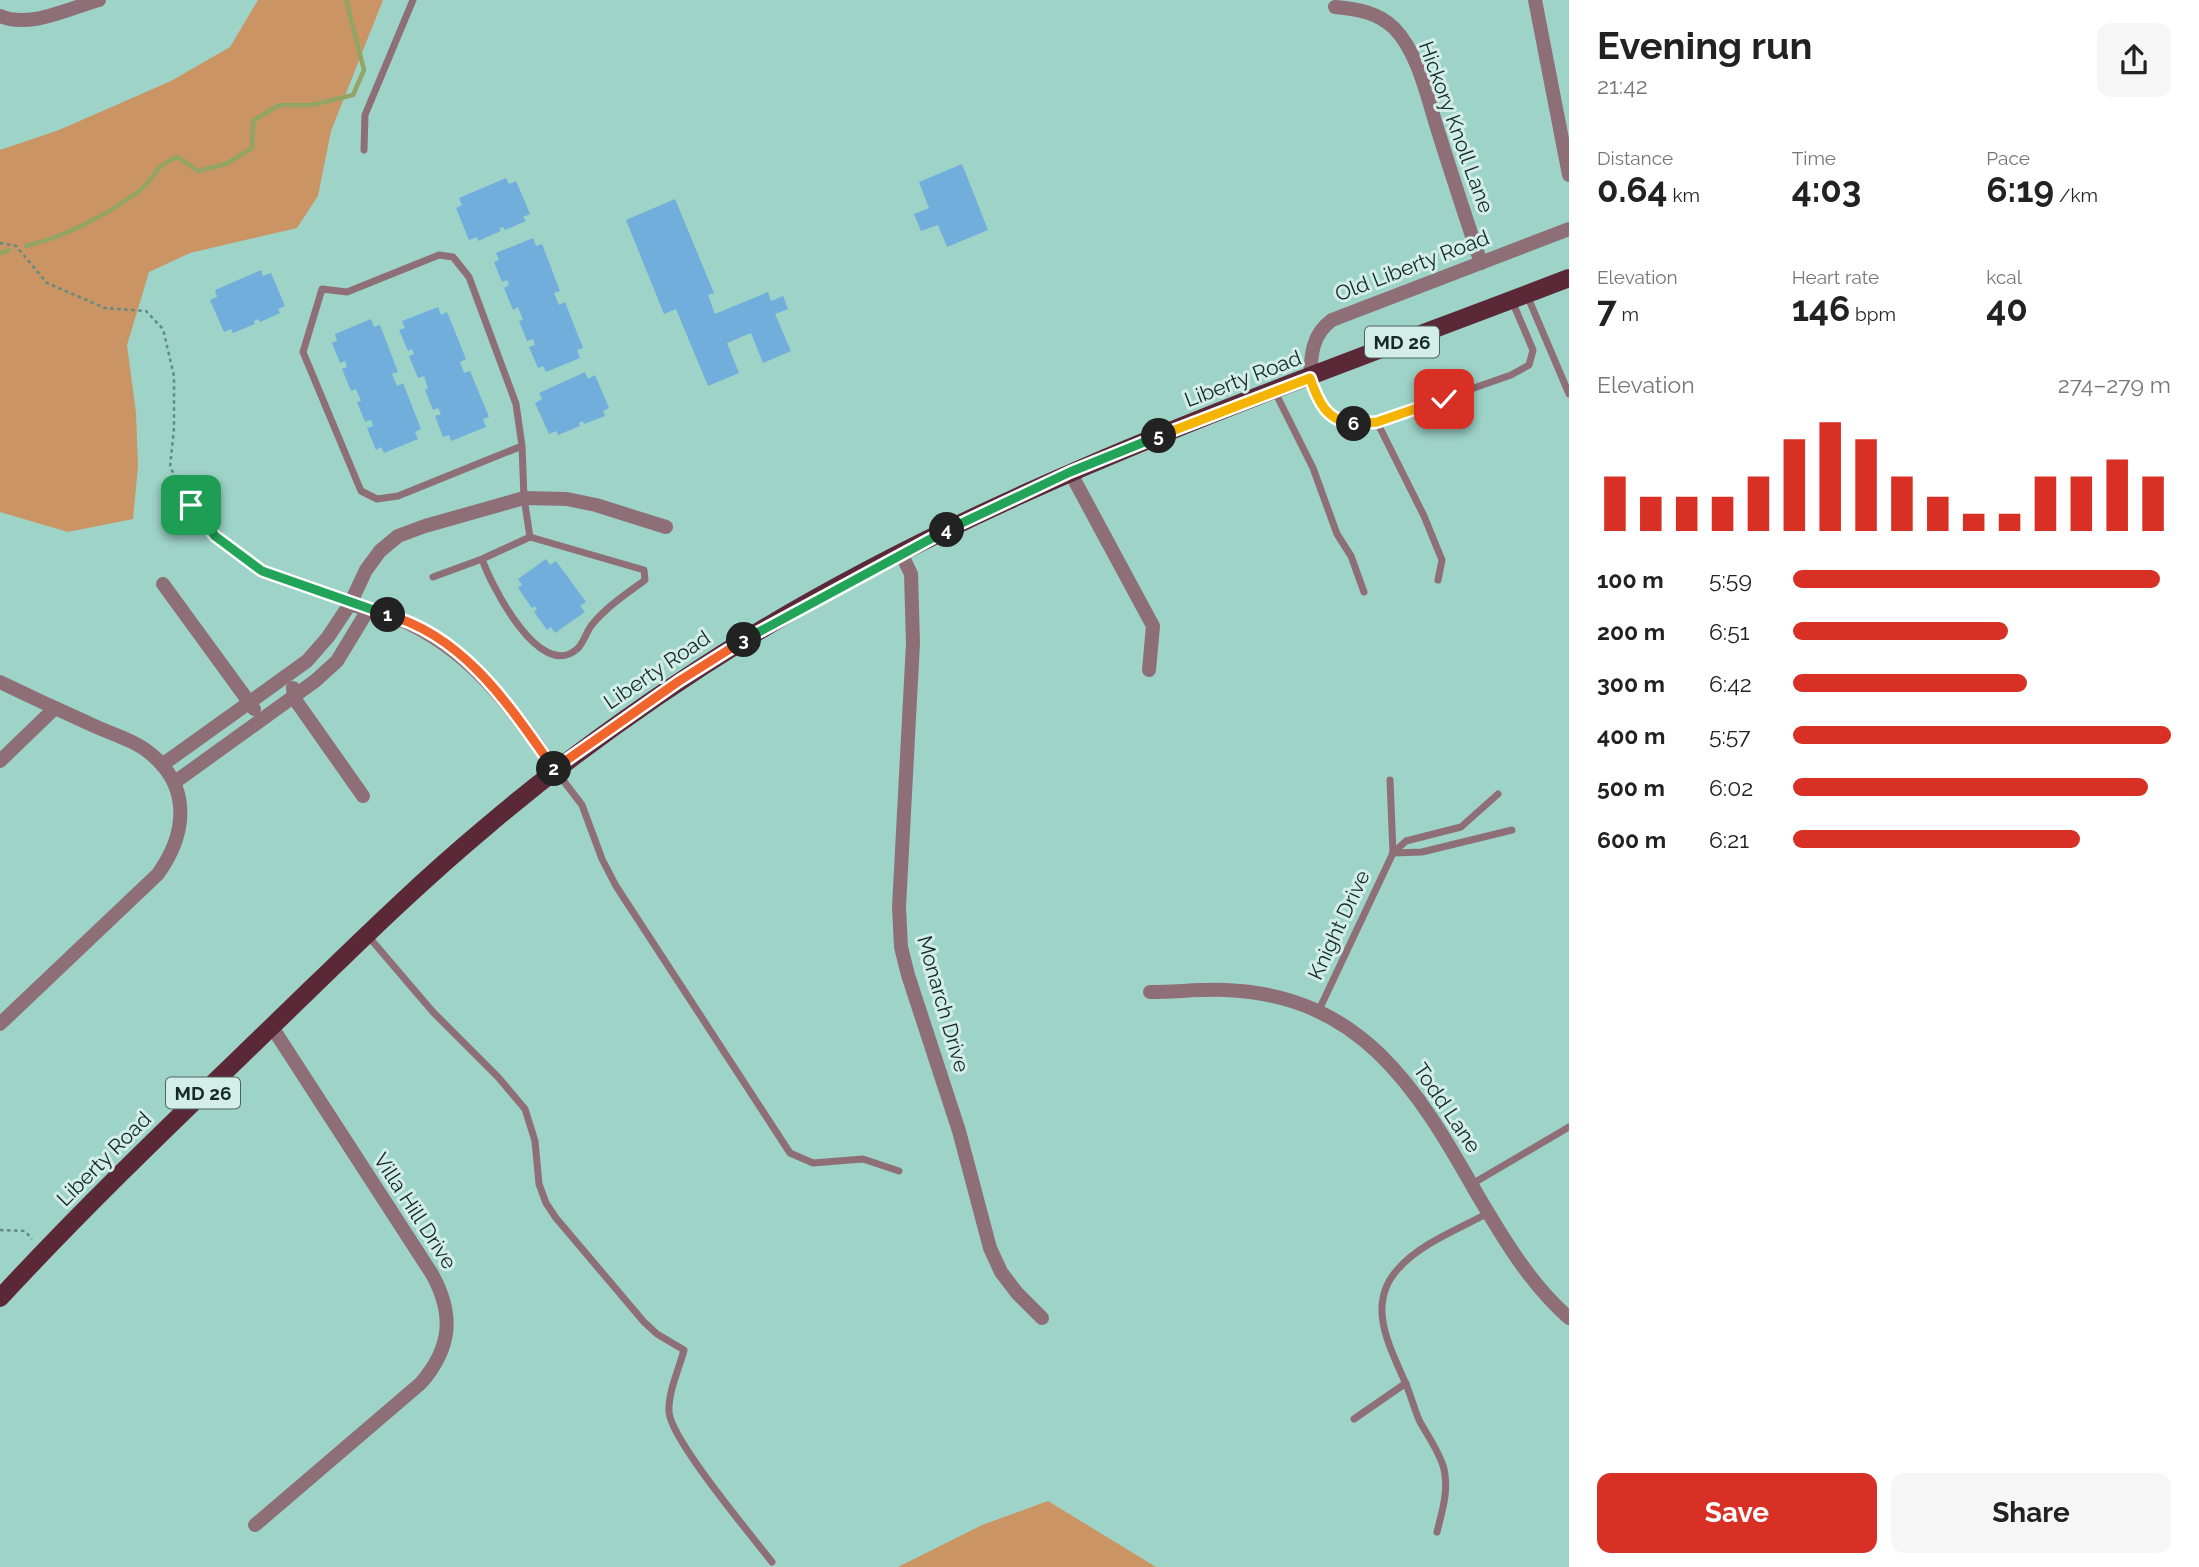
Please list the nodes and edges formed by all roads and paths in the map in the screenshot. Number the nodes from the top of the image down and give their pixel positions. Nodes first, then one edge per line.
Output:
1 (99, 0) edge
2 (413, 0) edge
3 (1535, 0) edge
4 (1335, 8) dead end
5 (0, 16) edge
6 (364, 150) dead end
7 (1569, 175) edge
8 (1569, 229) edge
9 (0, 243) edge
10 (1480, 263) junction
11 (1569, 278) edge
12 (1519, 297) junction
13 (1310, 378) junction
14 (1275, 391) junction
15 (1569, 394) edge
16 (1377, 422) junction
17 (522, 446) junction
18 (1070, 472) junction
19 (524, 498) junction
20 (666, 527) dead end
21 (530, 537) junction
22 (901, 554) junction
23 (482, 559) junction
24 (433, 577) dead end
25 (1438, 580) dead end
26 (163, 584) dead end
27 (1364, 592) dead end
28 (350, 604) junction
29 (368, 610) junction
30 (1149, 670) dead end
31 (292, 673) junction
32 (0, 682) edge
33 (294, 698) junction
34 (250, 703) junction
35 (55, 708) junction
36 (261, 719) junction
37 (0, 761) edge
38 (162, 765) junction
39 (555, 771) junction
40 (1390, 780) dead end
41 (175, 782) junction
42 (1498, 794) dead end
43 (363, 796) dead end
44 (1511, 830) dead end
45 (1393, 853) junction
46 (367, 935) junction
47 (1150, 992) dead end
48 (1318, 1012) junction
49 (0, 1024) edge
50 (272, 1027) junction
51 (1569, 1127) edge
52 (899, 1171) dead end
53 (1472, 1184) junction
54 (1488, 1213) junction
55 (0, 1230) edge
56 (42, 1253) junction
57 (0, 1298) edge
58 (1042, 1318) dead end
59 (1569, 1318) edge
60 (1406, 1383) junction
61 (1354, 1419) dead end
62 (255, 1525) dead end
63 (1437, 1532) dead end
64 (772, 1563) dead end

1 - 5 street
2 - 6 lane
3 - 7 street
4 - 10 street, Hickory Knoll Lane
8 - 10 street, Old Liberty Road
9 - 28 path
10 - 13 street, Old Liberty Road
11 - 12 main road, Liberty Road / MD 26
12 - 13 main road, Liberty Road / MD 26
12 - 15 lane
12 - 16 lane
13 - 14 main road, Liberty Road / MD 26
13 - 16 lane
14 - 18 main road, Liberty Road / MD 26
14 - 27 lane
16 - 25 lane
17 - 17 lane
17 - 19 lane
18 - 22 main road, Liberty Road / MD 26
18 - 30 street
19 - 20 street
19 - 21 lane
19 - 28 street
21 - 23 lane
21 - 23 lane
22 - 39 main road, Liberty Road / MD 26
22 - 58 street, Monarch Drive
23 - 24 lane
26 - 34 street
28 - 29 street
28 - 31 street
29 - 33 street
29 - 39 street
31 - 33 street
31 - 34 street
32 - 35 street
33 - 36 street
33 - 43 street
34 - 36 street
34 - 38 street
35 - 37 street
35 - 38 street
36 - 41 street
38 - 41 street
39 - 46 main road, Liberty Road / MD 26
39 - 52 lane
40 - 45 lane
41 - 49 street
42 - 45 lane
44 - 45 lane
45 - 48 lane, Knight Drive
46 - 50 main road, Liberty Road / MD 26
46 - 64 lane
47 - 48 street, Todd Lane
48 - 53 street, Todd Lane
50 - 56 main road, Liberty Road / MD 26
50 - 62 street, Villa Hill Drive
51 - 53 lane
53 - 54 street, Todd Lane
54 - 59 street, Todd Lane
54 - 60 lane
55 - 56 path
56 - 57 main road, Liberty Road / MD 26
60 - 61 lane
60 - 63 lane

